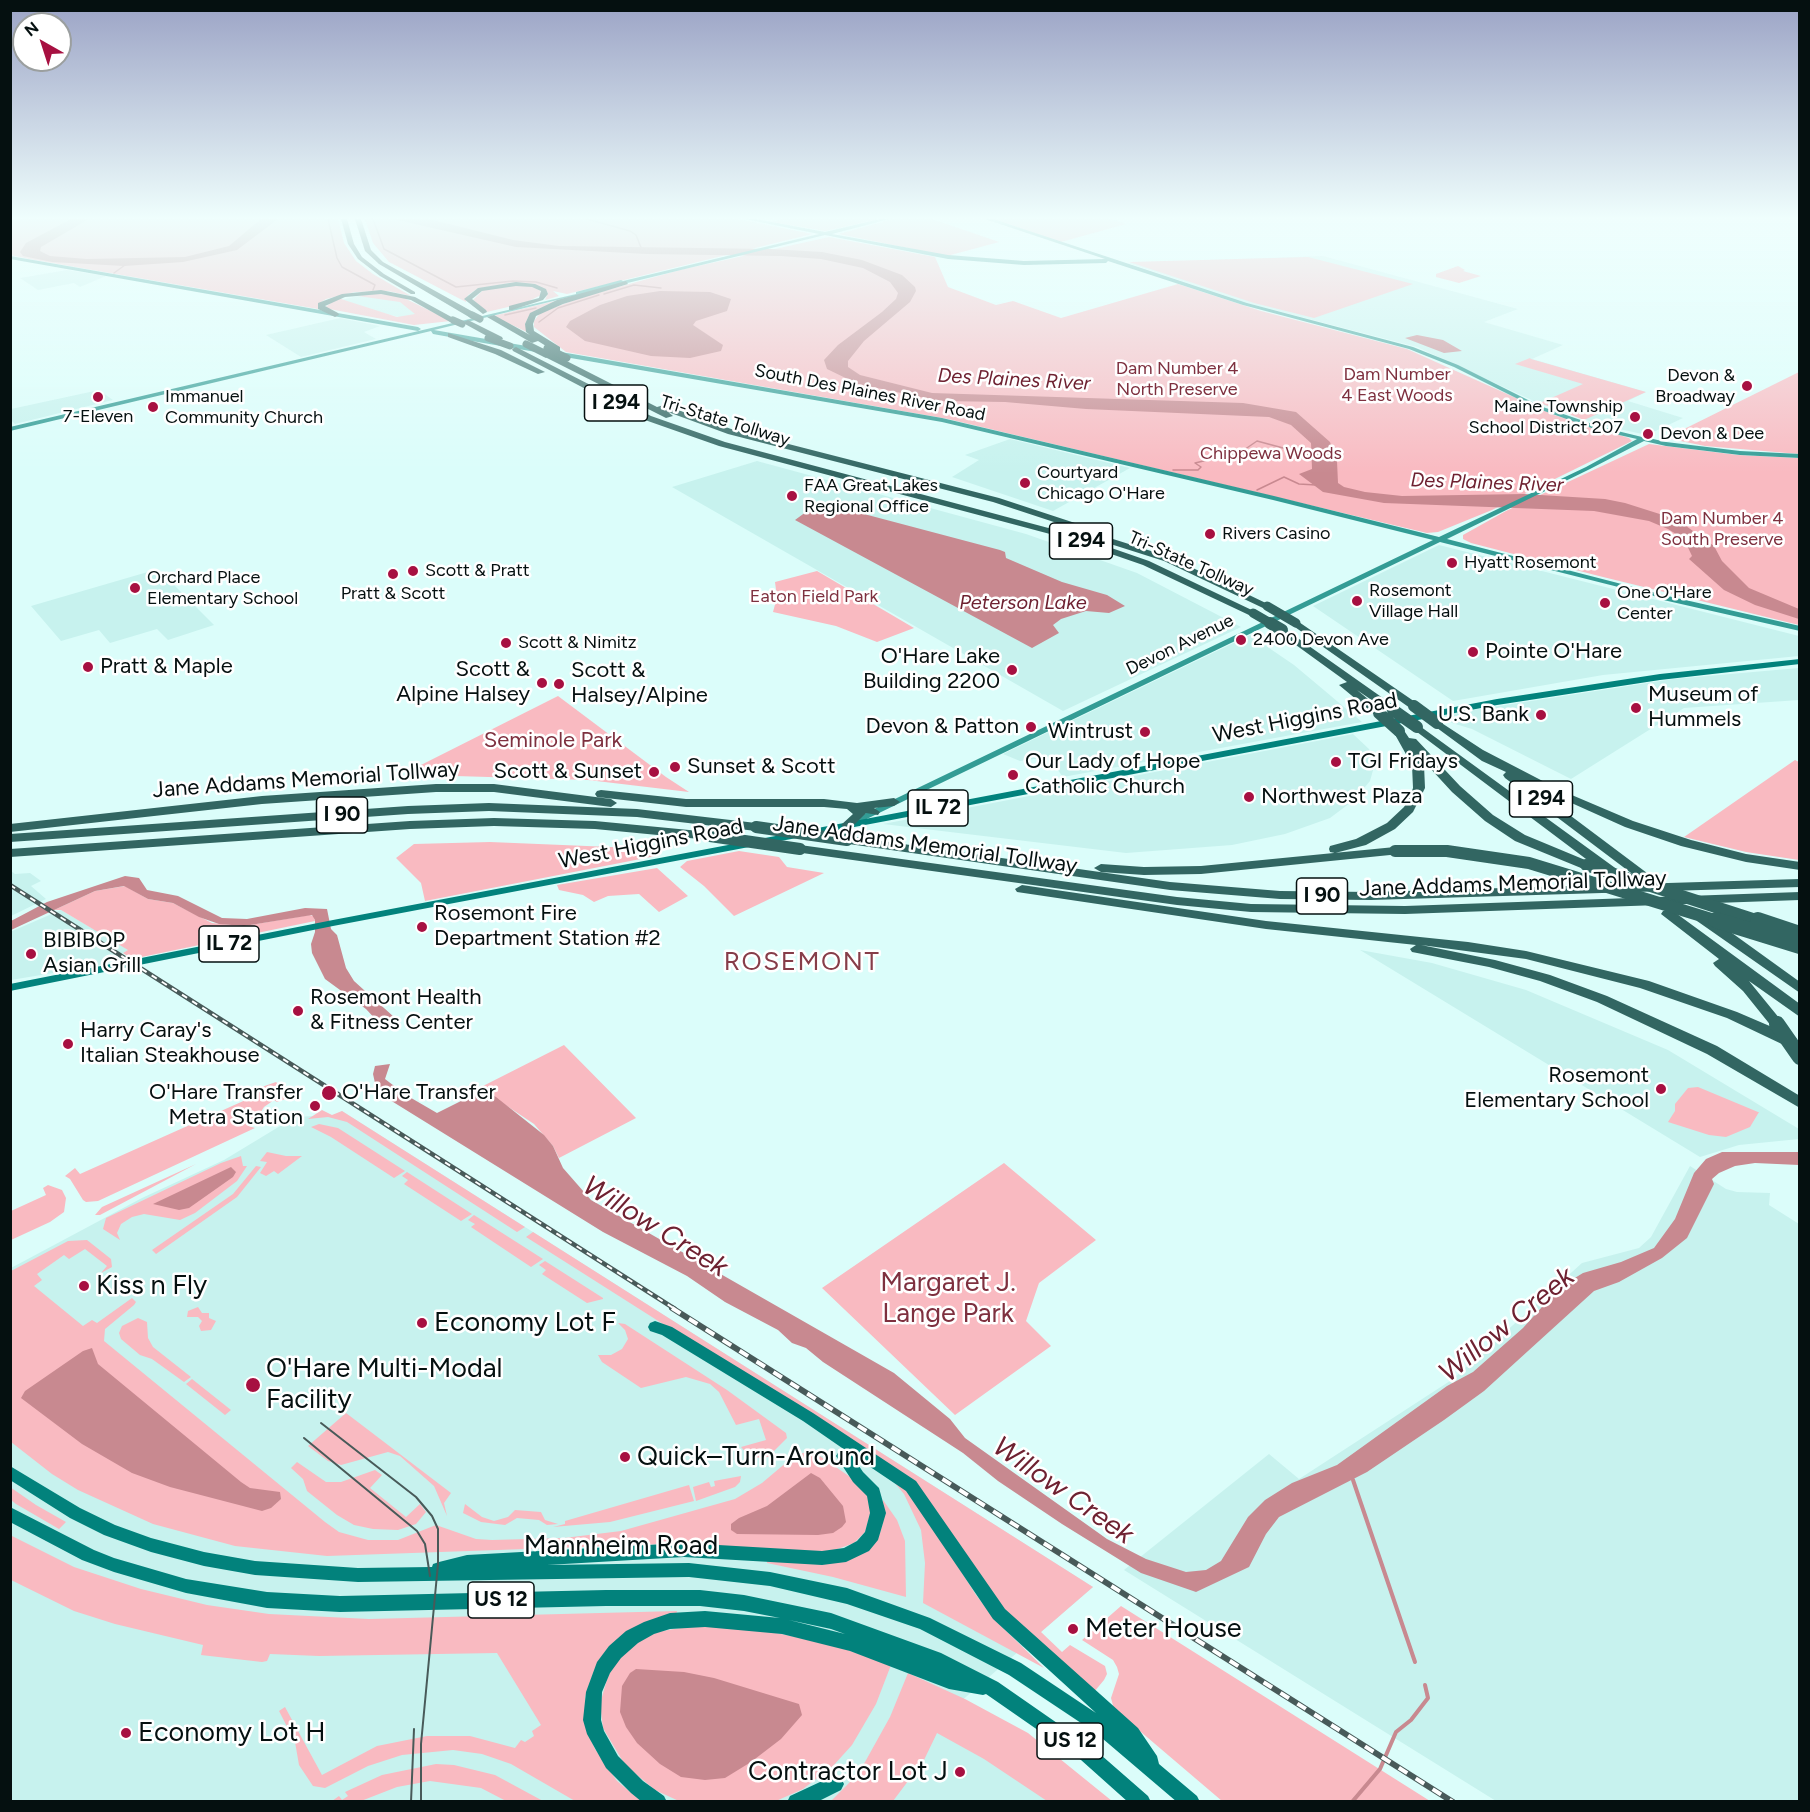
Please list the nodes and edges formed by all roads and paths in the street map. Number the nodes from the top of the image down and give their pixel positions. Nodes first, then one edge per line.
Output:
1 (271, 304) edge
2 (324, 304) edge
3 (425, 304) edge
4 (433, 304) edge
5 (439, 304) edge
6 (462, 304) edge
7 (473, 304) edge
8 (526, 304) edge
9 (531, 304) edge
10 (538, 304) edge
11 (557, 304) edge
12 (1245, 304) edge
13 (512, 308) junction
14 (335, 315) junction
15 (485, 316) junction
16 (463, 320) junction
17 (401, 326) junction
18 (424, 330) junction
19 (452, 335) junction
20 (513, 348) junction
21 (546, 351) junction
22 (569, 358) junction
23 (10, 429) edge
24 (1648, 439) junction
25 (722, 444) junction
26 (1800, 456) edge
27 (1114, 540) junction
28 (1435, 540) junction
29 (1800, 629) edge
30 (1279, 631) junction
31 (1800, 661) edge
32 (1399, 730) junction
33 (1479, 753) junction
34 (494, 788) junction
35 (894, 802) junction
36 (851, 806) junction
37 (880, 815) junction
38 (674, 816) junction
39 (847, 825) junction
40 (10, 828) edge
41 (10, 838) edge
42 (11, 853) edge
43 (850, 855) junction
44 (953, 856) junction
45 (1800, 866) edge
46 (1224, 868) junction
47 (1800, 883) edge
48 (1800, 896) edge
49 (1800, 906) edge
50 (1672, 912) junction
51 (1308, 930) junction
52 (1800, 934) edge
53 (1732, 941) junction
54 (1800, 946) edge
55 (1800, 977) edge
56 (1800, 989) edge
57 (10, 990) edge
58 (1800, 1012) edge
59 (1800, 1047) edge
60 (1800, 1057) edge
61 (1800, 1104) edge
62 (655, 1327) dead end
63 (844, 1456) dead end
64 (10, 1472) edge
65 (10, 1514) edge
66 (422, 1574) junction
67 (992, 1688) junction
68 (1160, 1775) junction
69 (835, 1784) dead end
70 (658, 1802) edge
71 (796, 1802) edge
72 (1142, 1802) edge
73 (1191, 1802) edge

1 - 14 main road, South Des Plaines River Road
2 - 14 highway
3 - 16 highway
4 - 16 highway, Tri-State Tollway / I 294
5 - 16 highway, Tri-State Tollway / I 294
6 - 15 highway
7 - 15 highway
8 - 13 highway
9 - 13 main road
10 - 18 main road
11 - 22 highway, bridge
12 - 24 main road
13 - 16 main road
14 - 17 main road, South Des Plaines River Road
15 - 16 highway, Tri-State Tollway / I 294, bridge
15 - 21 highway
15 - 21 highway, Tri-State Tollway / I 294, bridge
16 - 17 main road
16 - 18 main road
16 - 20 highway, Tri-State Tollway / I 294, bridge
16 - 20 highway, bridge
17 - 18 main road, South Des Plaines River Road
18 - 19 main road, South Des Plaines River Road
18 - 23 main road
19 - 25 highway
19 - 28 main road, South Des Plaines River Road
20 - 25 highway, Tri-State Tollway / I 294
21 - 22 highway, bridge
21 - 27 highway, Tri-State Tollway / I 294
22 - 27 highway
24 - 26 main road
24 - 28 main road, Devon Avenue
25 - 30 highway, Tri-State Tollway / I 294, bridge
27 - 33 highway, Tri-State Tollway / I 294, bridge
28 - 29 main road, South Des Plaines River Road
28 - 35 main road, Devon Avenue
30 - 32 highway, bridge
30 - 50 highway, I 294, bridge
31 - 37 main road, West Higgins Road / IL 72
32 - 46 highway
32 - 52 highway, bridge
33 - 45 highway
33 - 53 highway, Tri-State Tollway / I 294, bridge
34 - 36 highway
34 - 38 highway, Jane Addams Memorial Tollway / I 90
34 - 40 highway, Jane Addams Memorial Tollway / I 90
35 - 36 highway
35 - 37 main road, Devon Avenue
36 - 37 highway
36 - 39 highway
37 - 39 main road, West Higgins Road / IL 72
38 - 41 highway, Jane Addams Memorial Tollway / I 90
38 - 44 highway, Jane Addams Memorial Tollway / I 90, bridge
39 - 57 main road, West Higgins Road / IL 72
42 - 43 highway, Jane Addams Memorial Tollway / I 90, bridge
43 - 50 highway, Jane Addams Memorial Tollway / I 90
43 - 51 highway
44 - 46 highway
44 - 47 highway, Jane Addams Memorial Tollway / I 90
46 - 54 highway, bridge
48 - 50 highway, Jane Addams Memorial Tollway / I 90
49 - 50 highway
50 - 58 highway, I 294
50 - 60 highway, bridge
51 - 59 highway
51 - 61 highway
53 - 55 highway
53 - 56 highway, Tri-State Tollway / I 294
62 - 68 main road
63 - 66 main road
64 - 66 main road, Mannheim Road / US 12
65 - 67 main road, US 12
66 - 68 main road, Mannheim Road / US 12
67 - 70 main road
67 - 72 main road, US 12
68 - 73 main road, Mannheim Road / US 12
69 - 71 main road

